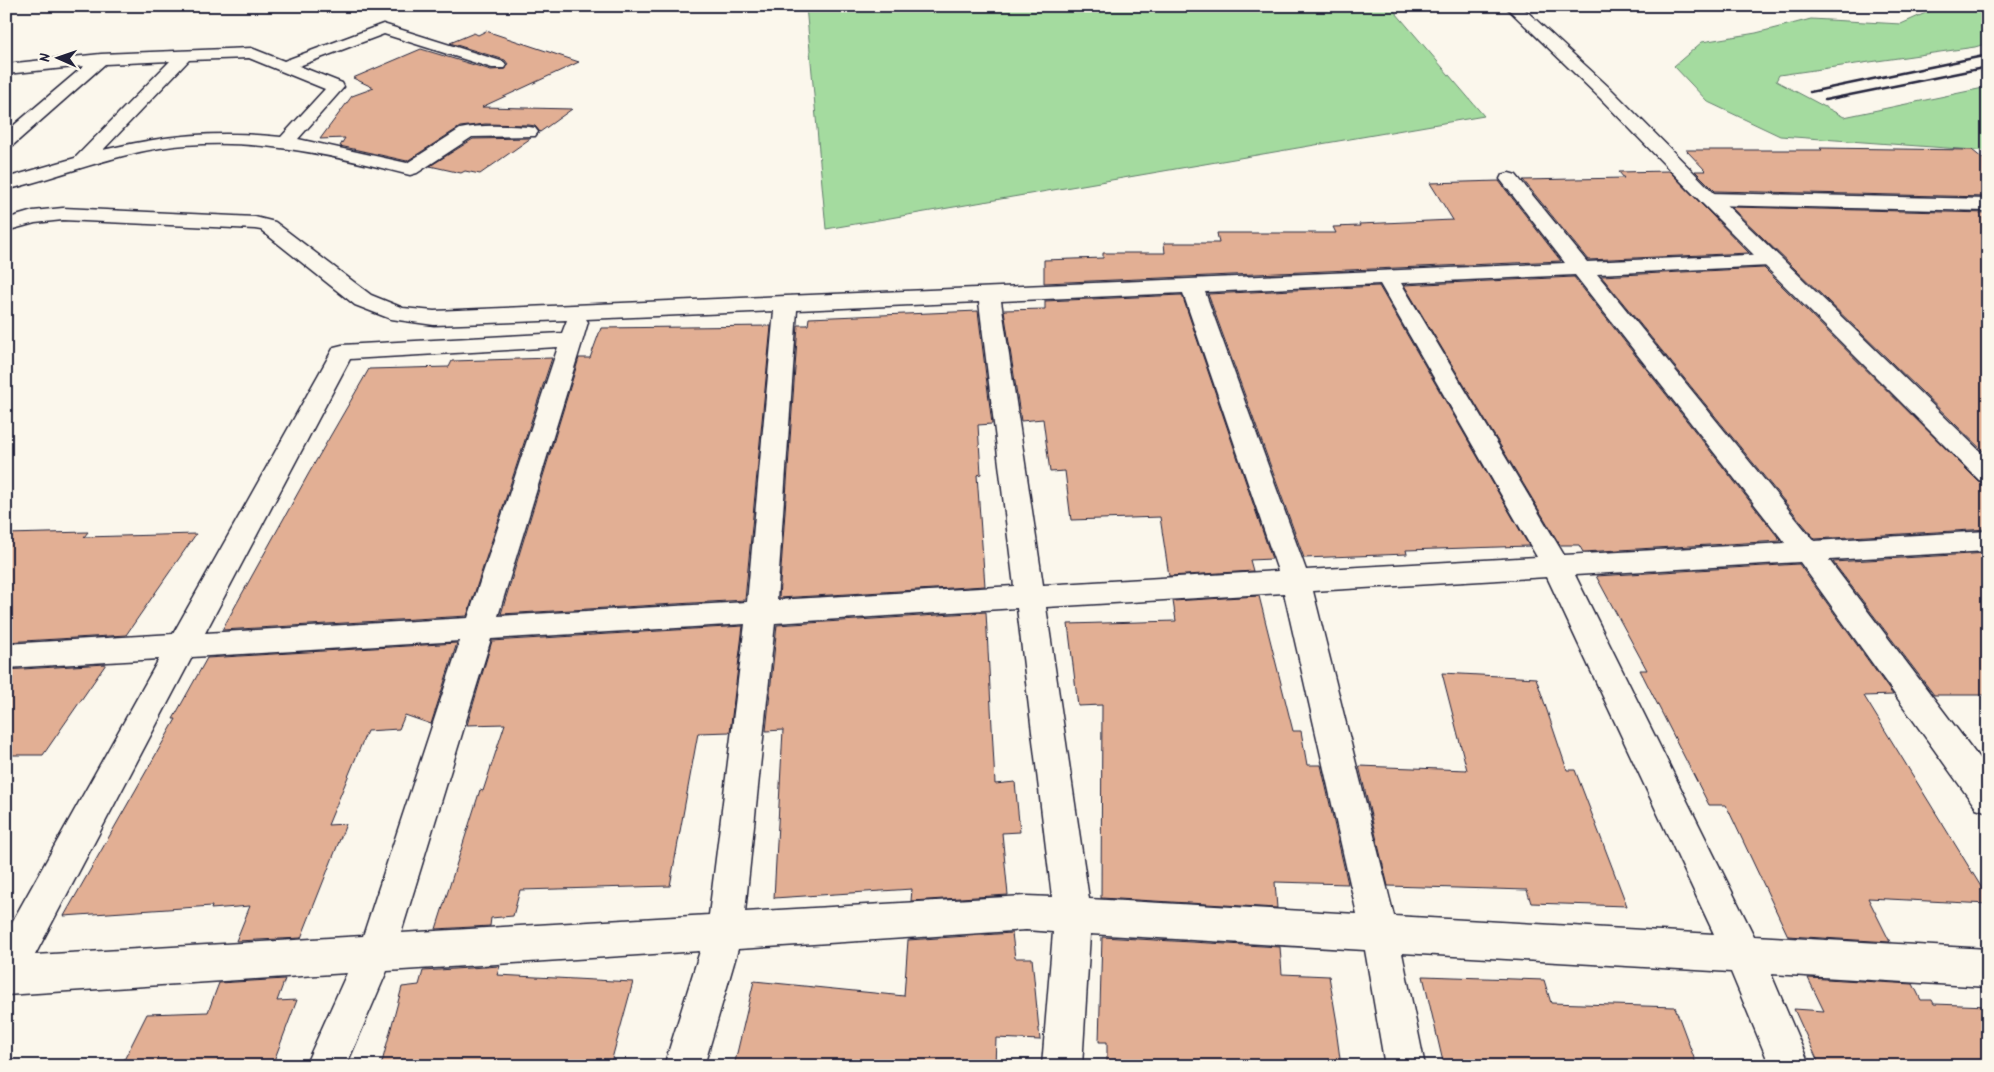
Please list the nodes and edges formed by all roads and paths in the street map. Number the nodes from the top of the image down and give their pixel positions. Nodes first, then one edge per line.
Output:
1 (1512, 6) edge
2 (185, 55) junction
3 (101, 59) junction
4 (498, 65) dead end
5 (284, 66) junction
6 (6, 69) edge
7 (529, 132) dead end
8 (287, 141) junction
9 (6, 142) edge
10 (81, 162) junction
11 (1509, 179) dead end
12 (6, 184) edge
13 (1709, 199) junction
14 (1988, 205) edge
15 (6, 225) edge
16 (1770, 260) junction
17 (1580, 268) junction
18 (1387, 277) junction
19 (1192, 286) junction
20 (989, 295) junction
21 (786, 304) junction
22 (576, 326) junction
23 (1988, 474) edge
24 (1988, 541) edge
25 (1807, 551) junction
26 (1556, 566) junction
27 (1296, 582) junction
28 (1030, 597) junction
29 (760, 613) junction
30 (479, 629) junction
31 (182, 646) junction
32 (6, 656) edge
33 (1988, 797) edge
34 (1073, 915) junction
35 (726, 931) junction
36 (1380, 933) junction
37 (376, 953) junction
38 (1743, 954) junction
39 (1988, 968) edge
40 (6, 971) edge
41 (6, 976) edge
42 (325, 1066) edge
43 (684, 1066) edge
44 (1062, 1066) edge
45 (1405, 1066) edge
46 (1790, 1066) edge

1 - 13 street
2 - 3 street
2 - 5 street
2 - 10 street
3 - 6 street
3 - 9 street
4 - 5 street
5 - 8 street
7 - 8 street
8 - 10 street
10 - 12 street
11 - 17 street
13 - 14 street
13 - 16 street
15 - 22 street
16 - 17 street
16 - 23 street
17 - 18 street
17 - 25 street
18 - 19 street
18 - 26 street
19 - 20 street
19 - 27 street
20 - 21 street
20 - 28 street
21 - 22 street
21 - 29 street
22 - 30 street
22 - 31 street
24 - 25 street
25 - 26 street
25 - 33 street
26 - 27 street
26 - 38 street
27 - 28 street
27 - 36 street
28 - 29 street
28 - 34 street
29 - 30 street
29 - 35 street
30 - 31 street
30 - 37 street
31 - 32 street
31 - 40 street
34 - 35 street
34 - 36 street
34 - 44 street
35 - 37 street
35 - 43 street
36 - 38 street
36 - 45 street
37 - 41 street
37 - 42 street
38 - 39 street
38 - 46 street

